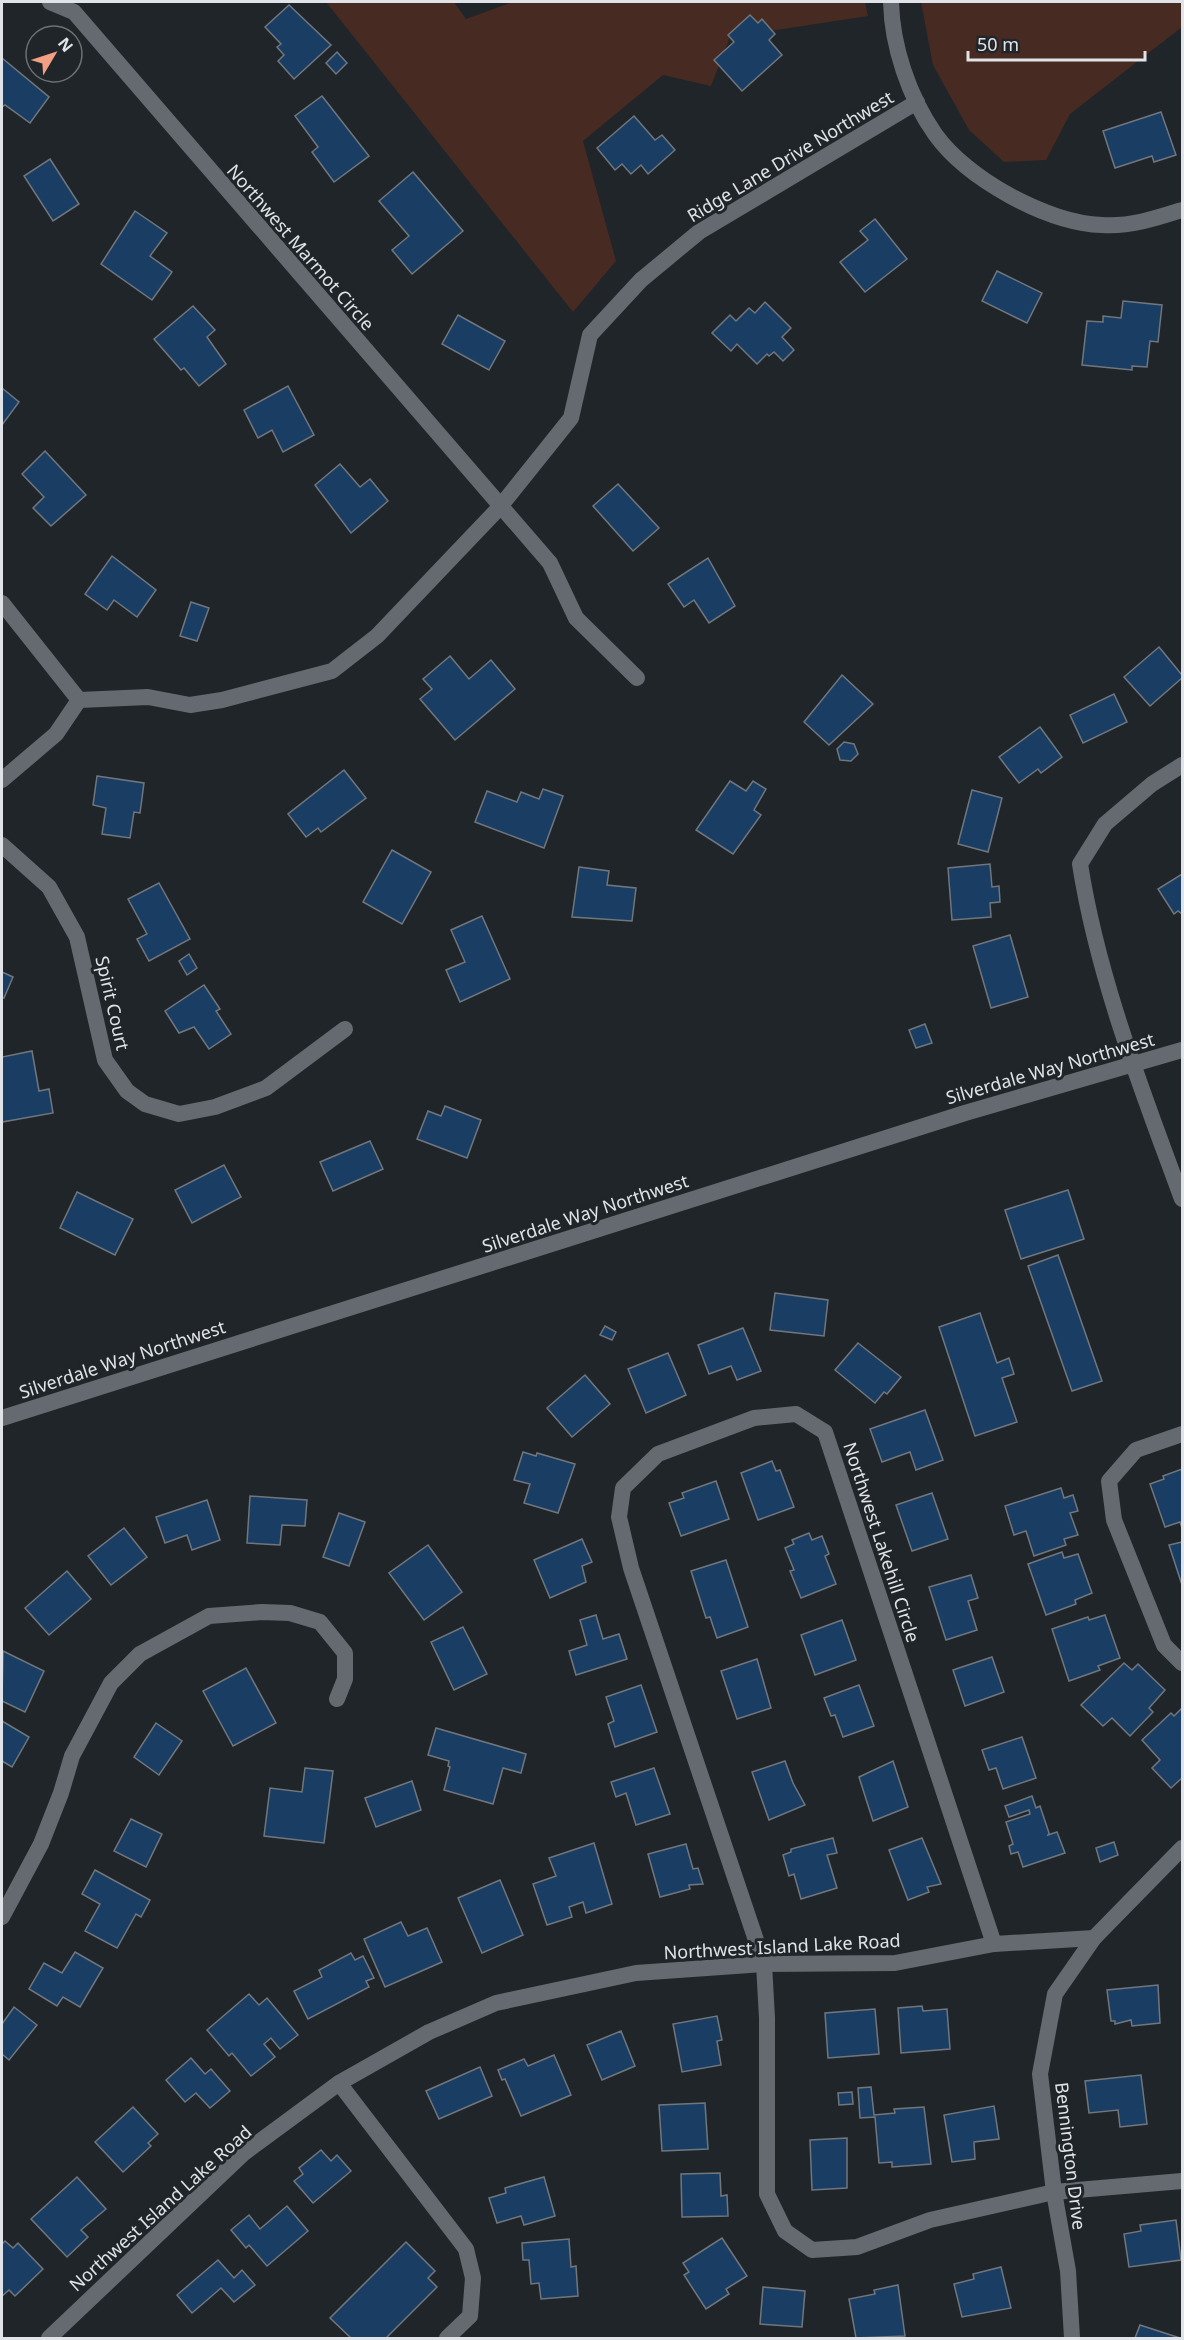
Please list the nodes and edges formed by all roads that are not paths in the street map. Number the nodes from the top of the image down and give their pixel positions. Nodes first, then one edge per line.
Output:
1 (50, 2) edge
2 (891, 2) edge
3 (74, 7) edge
4 (917, 102) junction
5 (1182, 210) edge
6 (499, 507) junction
7 (2, 603) edge
8 (637, 678) dead end
9 (79, 700) junction
10 (1182, 765) edge
11 (2, 780) edge
12 (2, 845) edge
13 (345, 1029) dead end
14 (1182, 1050) edge
15 (1132, 1063) junction
16 (1182, 1199) edge
17 (2, 1418) edge
18 (1182, 1434) edge
19 (1182, 1663) edge
20 (337, 1699) dead end
21 (1182, 1848) edge
22 (2, 1917) edge
23 (1094, 1938) junction
24 (994, 1944) junction
25 (764, 1964) junction
26 (339, 2083) junction
27 (1182, 2181) edge
28 (1054, 2192) junction
29 (49, 2338) edge
30 (447, 2338) edge
31 (1072, 2338) edge

1 - 3 street, Northwest Marmot Circle
2 - 4 street
3 - 6 street, Northwest Marmot Circle
4 - 5 street
4 - 6 street, Ridge Lane Drive Northwest
6 - 8 street, Northwest Marmot Circle
6 - 9 street, Ridge Lane Drive Northwest
7 - 9 street
9 - 11 street
10 - 15 street
12 - 13 street, Spirit Court
14 - 15 street, Silverdale Way Northwest
15 - 16 street
15 - 17 street, Silverdale Way Northwest
18 - 19 street
20 - 22 street
21 - 23 street, Bennington Drive
23 - 24 street, Northwest Island Lake Road
23 - 28 street, Bennington Drive
24 - 25 street, Northwest Island Lake Road
24 - 25 street, Northwest Lakehill Circle
25 - 26 street, Northwest Island Lake Road
25 - 28 street, Northwest Lakehill Circle
26 - 29 street, Northwest Island Lake Road
26 - 30 street
27 - 28 street, Northwest Lakehill Circle
28 - 31 street, Bennington Drive

